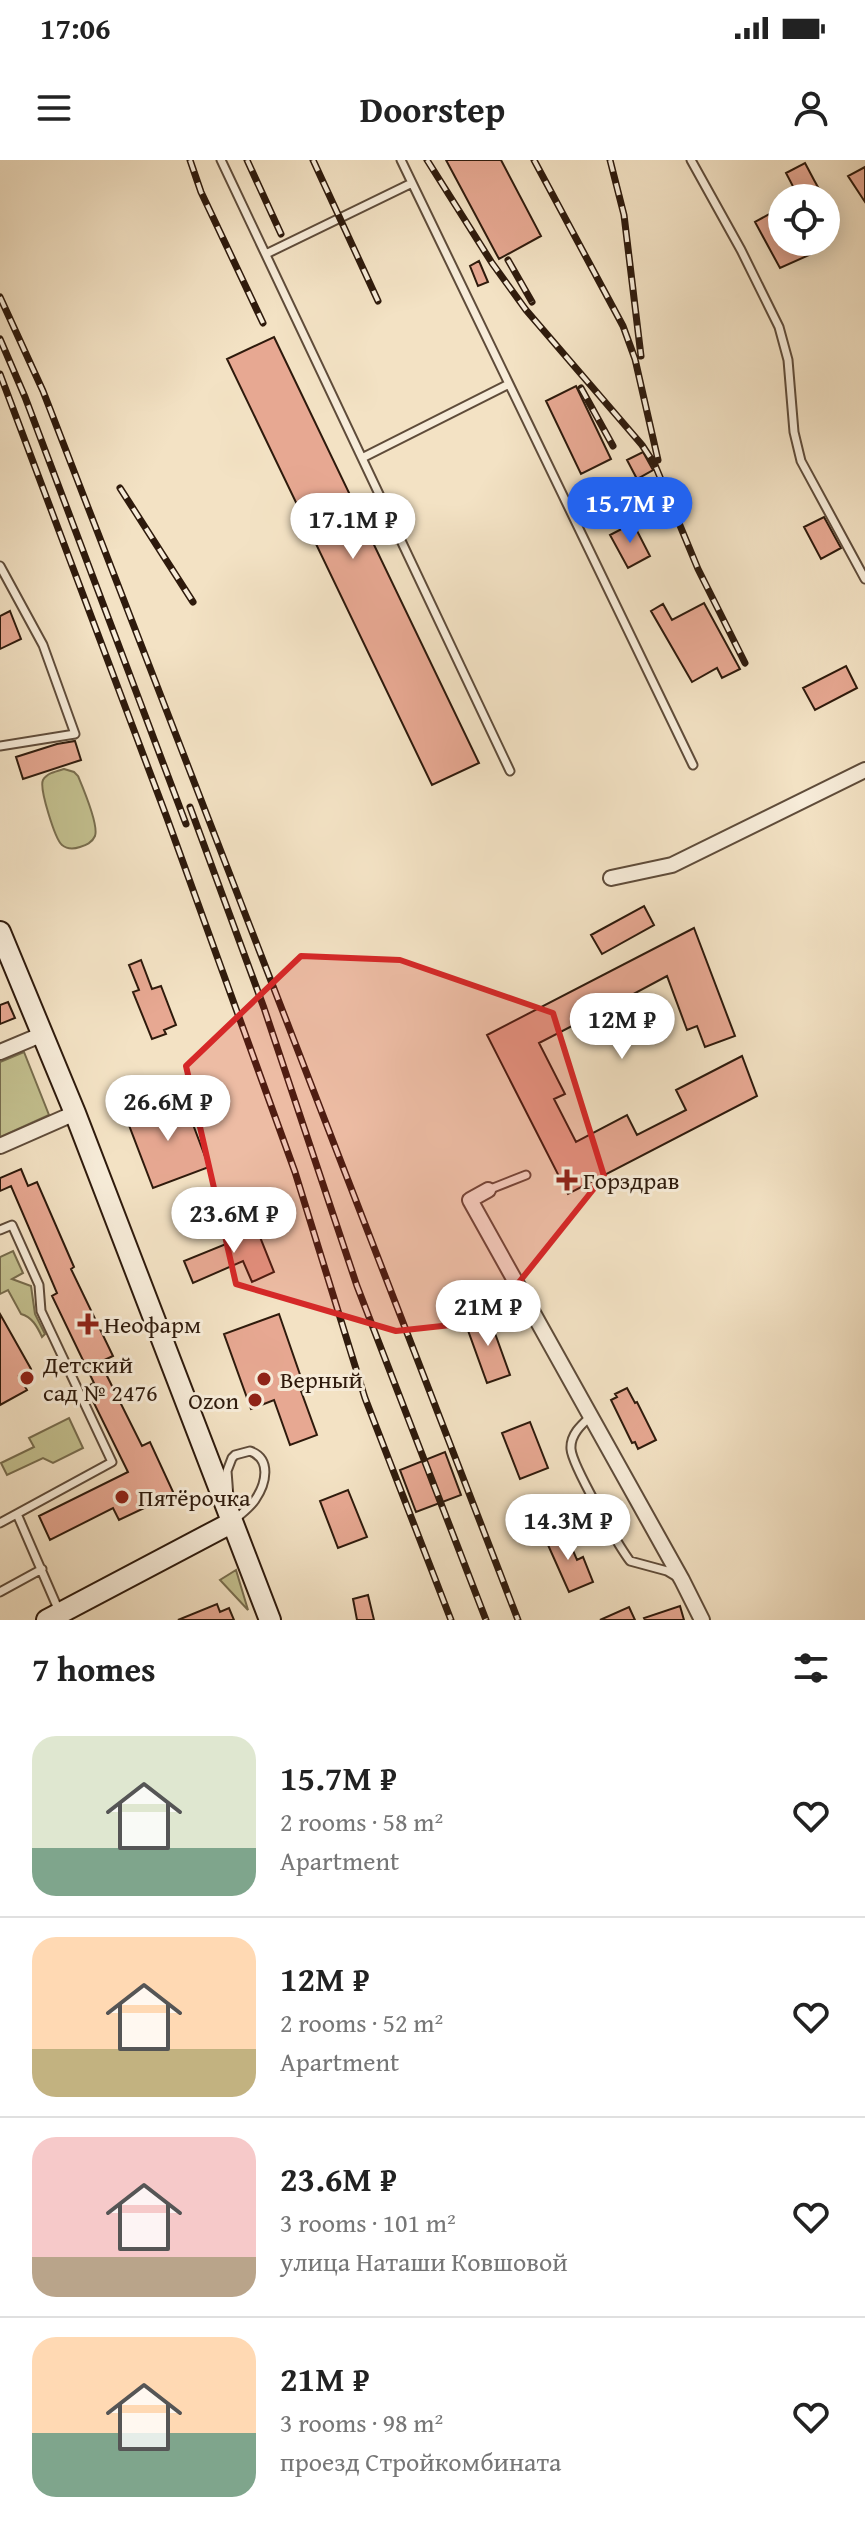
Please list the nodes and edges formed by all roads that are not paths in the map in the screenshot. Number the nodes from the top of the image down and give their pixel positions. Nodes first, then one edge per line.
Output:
1 (221, 160) edge
2 (401, 160) edge
3 (691, 160) edge
4 (412, 183) junction
5 (266, 254) junction
6 (509, 384) junction
7 (362, 458) junction
8 (0, 566) edge
9 (865, 579) edge
10 (0, 746) edge
11 (693, 765) dead end
12 (865, 770) edge
13 (510, 771) dead end
14 (611, 878) dead end
15 (0, 932) edge
16 (43, 1034) junction
17 (0, 1052) edge
18 (75, 1113) junction
19 (0, 1146) edge
20 (526, 1175) dead end
21 (488, 1190) joint
22 (0, 1230) edge
23 (590, 1417) junction
24 (17, 1514) junction
25 (0, 1523) edge
26 (231, 1523) junction
27 (42, 1569) junction
28 (682, 1580) junction
29 (0, 1592) edge
30 (54, 1616) edge
31 (270, 1620) edge
32 (702, 1620) edge

1 - 5 lane
2 - 4 lane
3 - 9 lane
4 - 5 lane
4 - 6 lane
5 - 7 lane
6 - 7 lane
6 - 11 lane
7 - 13 lane
8 - 10 lane
12 - 14 street
15 - 16 street
16 - 17 street
16 - 18 street
18 - 19 street
18 - 26 street
20 - 21 lane
21 - 23 street
22 - 24 lane
23 - 28 street
23 - 28 lane
24 - 25 lane
24 - 27 lane
26 - 26 lane
26 - 30 street
26 - 31 street
27 - 29 lane
27 - 30 lane
28 - 32 street

